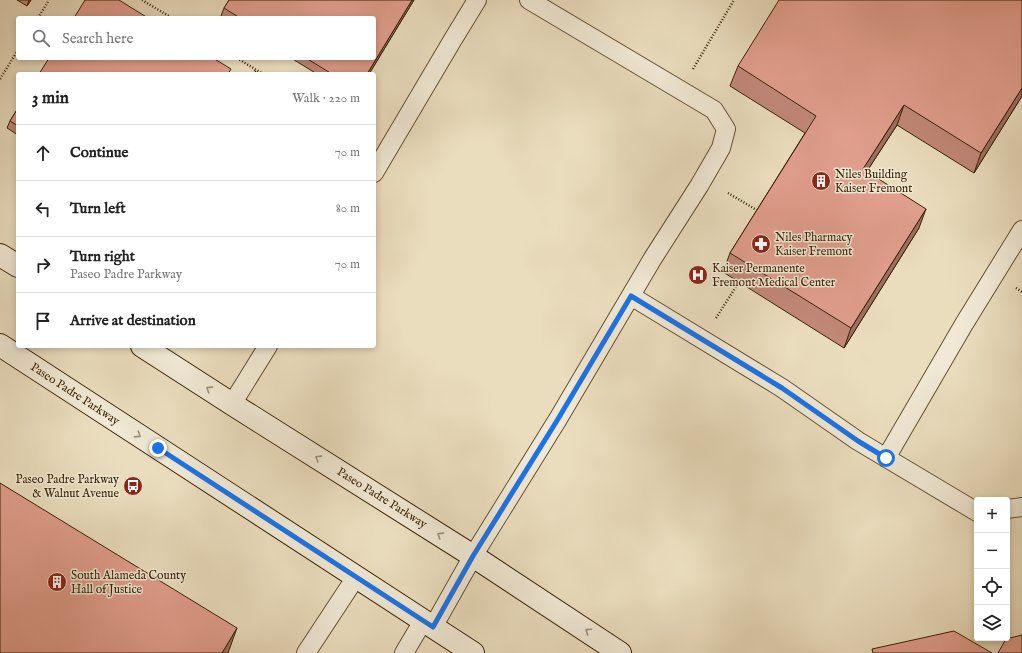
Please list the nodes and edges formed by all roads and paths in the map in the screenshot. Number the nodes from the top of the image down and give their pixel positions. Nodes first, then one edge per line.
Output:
1 (49, 0) edge
2 (142, 0) edge
3 (477, 0) edge
4 (529, 0) edge
5 (734, 0) edge
6 (39, 16) edge
7 (169, 16) edge
8 (16, 53) edge
9 (240, 60) edge
10 (693, 69) dead end
11 (256, 70) joint
12 (260, 72) edge
13 (0, 79) edge
14 (376, 170) edge
15 (728, 193) dead end
16 (761, 213) edge
17 (1022, 230) edge
18 (0, 255) edge
19 (16, 265) edge
20 (739, 282) dead end
21 (631, 296) junction
22 (715, 320) dead end
23 (0, 345) edge
24 (145, 348) edge
25 (267, 348) edge
26 (232, 404) junction
27 (886, 458) junction
28 (1022, 507) edge
29 (1010, 509) edge
30 (974, 510) edge
31 (473, 556) junction
32 (356, 577) junction
33 (428, 624) junction
34 (306, 653) edge
35 (404, 653) edge
36 (473, 653) edge
37 (620, 653) edge

1 - 6 path
2 - 7 path
3 - 14 lane
4 - 21 lane
5 - 10 path
8 - 13 path
9 - 11 path
11 - 12 path
15 - 16 path
17 - 27 lane
18 - 19 main road
20 - 22 path
21 - 27 lane
21 - 31 lane
23 -> 32 main road, Paseo Padre Parkway
26 -> 24 main road, Paseo Padre Parkway
25 - 26 lane
31 -> 26 main road, Paseo Padre Parkway
27 - 30 lane
28 - 29 lane
31 - 33 lane
37 -> 31 main road, Paseo Padre Parkway
32 - 33 main road, Paseo Padre Parkway
32 - 34 lane
33 - 35 lane
33 - 36 main road, Paseo Padre Parkway

